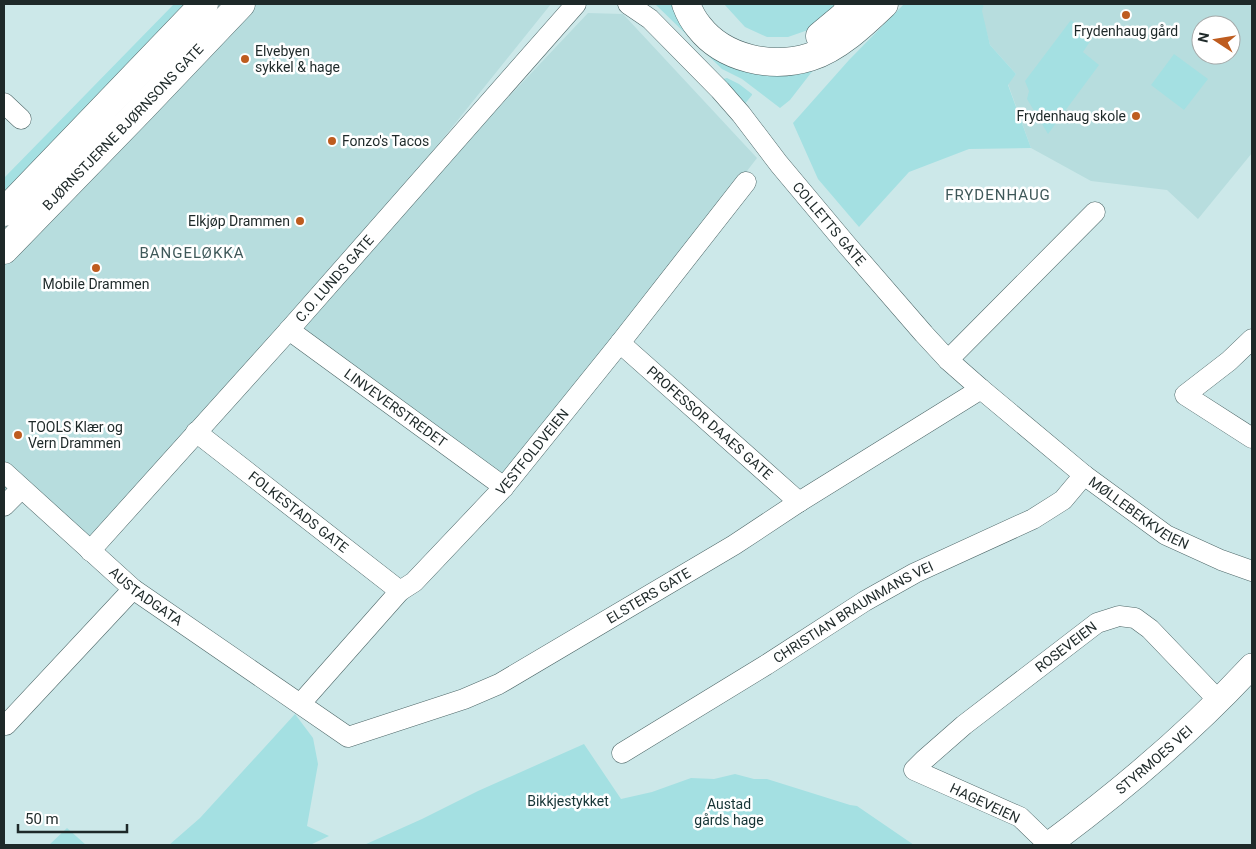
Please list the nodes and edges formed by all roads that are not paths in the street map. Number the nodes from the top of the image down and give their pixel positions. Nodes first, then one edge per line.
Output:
1 (204, 4) edge
2 (241, 4) edge
3 (576, 4) edge
4 (628, 4) edge
5 (686, 4) edge
6 (706, 4) edge
7 (884, 4) edge
8 (853, 8) edge
9 (4, 103) edge
10 (21, 119) dead end
11 (746, 182) dead end
12 (4, 212) edge
13 (1095, 212) dead end
14 (4, 250) edge
15 (289, 330) junction
16 (1252, 340) edge
17 (620, 343) junction
18 (948, 360) junction
19 (981, 389) junction
20 (196, 432) junction
21 (1037, 436) joint
22 (1252, 438) edge
23 (4, 472) edge
24 (1084, 475) junction
25 (504, 487) junction
26 (21, 489) junction
27 (799, 502) junction
28 (4, 506) edge
29 (90, 551) junction
30 (1252, 571) edge
31 (133, 589) junction
32 (400, 591) junction
33 (1252, 666) edge
34 (1219, 701) junction
35 (301, 703) junction
36 (6, 725) dead end
37 (622, 753) dead end
38 (914, 770) joint
39 (1048, 845) edge

1 - 12 highway, BJØRNSTJERNE BJØRNSONS GATE
2 - 14 highway, BJØRNSTJERNE BJØRNSONS GATE
3 - 15 street, C.O. LUNDS GATE
4 - 18 street, COLLETTS GATE
5 - 7 highway
6 - 8 highway
9 - 10 street
11 - 17 street, VESTFOLDVEIEN
13 - 18 street
15 - 20 street, C.O. LUNDS GATE
15 - 25 street, LINVEVERSTREDET
16 - 22 street
17 - 25 street, VESTFOLDVEIEN
17 - 27 street, PROFESSOR DAAES GATE
18 - 19 street, COLLETTS GATE
19 - 21 street, COLLETTS GATE
19 - 27 street, ELSTERS GATE
20 - 29 street, C.O. LUNDS GATE
20 - 32 street, FOLKESTADS GATE
21 - 24 street, MØLLEBEKKVEIEN
23 - 26 street, AUSTADGATA
24 - 30 street, MØLLEBEKKVEIEN
24 - 37 street, CHRISTIAN BRAUNMANS VEI
25 - 32 street, VESTFOLDVEIEN
26 - 28 street
26 - 29 street, AUSTADGATA
27 - 35 street, ELSTERS GATE
29 - 31 street, AUSTADGATA
31 - 35 street, AUSTADGATA
31 - 36 street
32 - 35 street, VESTFOLDVEIEN
33 - 34 main road, STYRMOES VEI
34 - 38 street, ROSEVEIEN
34 - 39 main road, STYRMOES VEI
38 - 39 street, HAGEVEIEN

